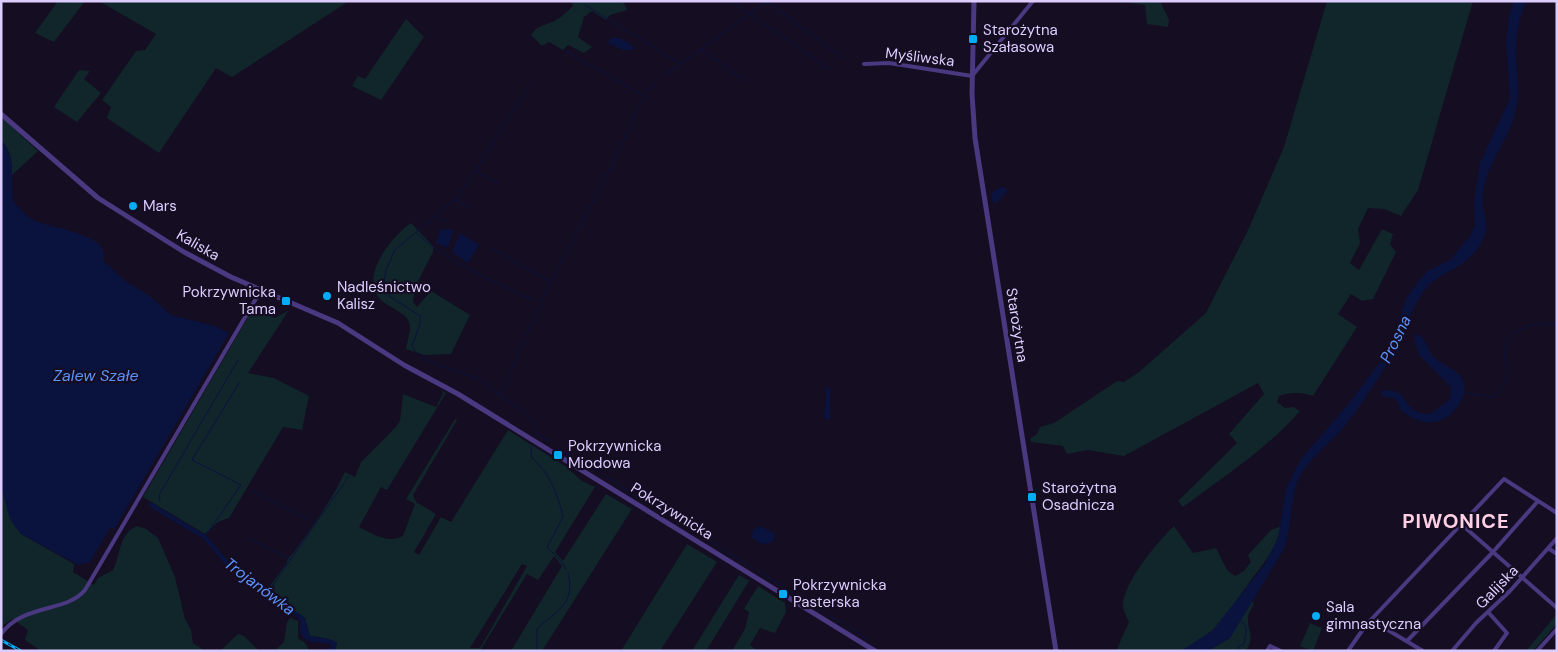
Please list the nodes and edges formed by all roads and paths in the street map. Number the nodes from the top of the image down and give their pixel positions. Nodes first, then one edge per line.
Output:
1 (974, 1) edge
2 (1033, 1) edge
3 (864, 64) dead end
4 (972, 76) junction
5 (1, 114) edge
6 (261, 290) junction
7 (404, 365) joint
8 (1538, 501) junction
9 (1557, 513) edge
10 (1461, 524) junction
11 (1557, 538) edge
12 (1548, 548) junction
13 (1493, 552) junction
14 (1557, 554) edge
15 (1522, 578) junction
16 (1557, 608) edge
17 (1488, 612) junction
18 (1370, 620) junction
19 (1557, 628) edge
20 (1, 634) edge
21 (1407, 641) junction
22 (874, 651) edge
23 (1056, 651) edge
24 (1267, 651) edge
25 (1281, 651) edge
26 (1348, 651) edge
27 (1423, 651) edge
28 (1452, 651) edge
29 (1494, 651) edge
30 (1538, 651) edge

1 - 4 street, Starożytna
2 - 4 street
3 - 4 street, Myśliwska
4 - 23 street, Starożytna
5 - 6 street, Kaliska
6 - 7 street, Kaliska
6 - 20 street
7 - 22 street, Pokrzywnicka
8 - 9 street
8 - 10 street
8 - 13 street
10 - 13 street
10 - 18 street
11 - 12 street, Galijska
12 - 14 street
12 - 15 street, Galijska
13 - 15 street
13 - 21 street
15 - 16 street
15 - 17 street, Galijska
17 - 28 street, Galijska
17 - 29 street
18 - 21 street
18 - 26 street
19 - 30 street
21 - 27 street
24 - 25 street

